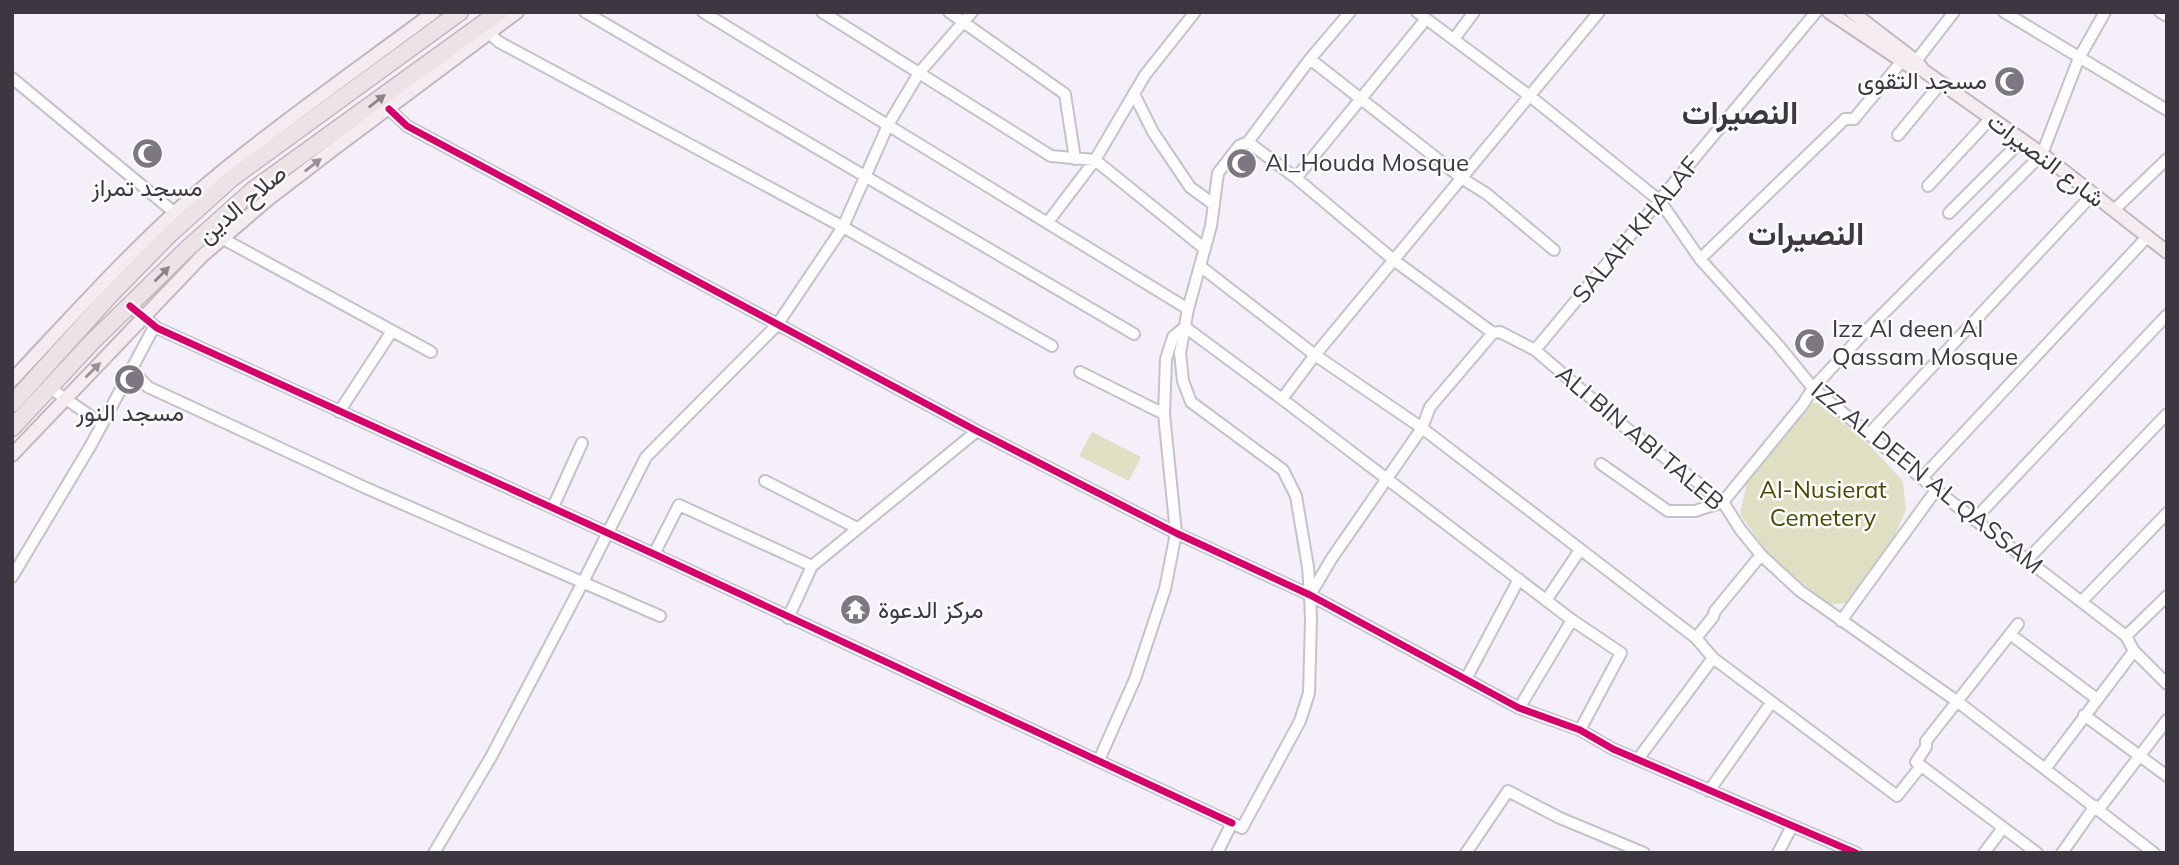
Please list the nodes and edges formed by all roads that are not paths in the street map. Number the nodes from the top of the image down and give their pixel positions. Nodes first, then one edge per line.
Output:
1 (434, 12) edge
2 (460, 12) edge
3 (499, 12) edge
4 (517, 12) edge
5 (584, 12) edge
6 (703, 12) edge
7 (822, 12) edge
8 (949, 12) edge
9 (972, 12) edge
10 (1195, 12) edge
11 (1350, 12) edge
12 (1474, 12) edge
13 (1600, 12) edge
14 (1816, 12) edge
15 (1829, 12) edge
16 (1852, 12) edge
17 (1954, 12) edge
18 (2004, 12) edge
19 (2105, 12) edge
20 (2160, 12) edge
21 (1421, 16) edge
22 (2167, 16) edge
23 (963, 22) junction
24 (490, 34) junction
25 (1454, 39) junction
26 (2079, 58) junction
27 (1310, 59) junction
28 (1912, 62) junction
29 (919, 73) junction
30 (12, 78) edge
31 (1941, 83) junction
32 (1135, 94) junction
33 (1531, 97) junction
34 (1360, 98) junction
35 (389, 109) junction
36 (2167, 110) edge
37 (1990, 118) junction
38 (888, 125) junction
39 (1898, 135) dead end
40 (2022, 140) junction
41 (1248, 142) junction
42 (2042, 154) junction
43 (1074, 159) junction
44 (2167, 159) edge
45 (1095, 160) junction
46 (864, 175) junction
47 (1296, 178) junction
48 (1463, 179) junction
49 (1928, 186) dead end
50 (2092, 195) junction
51 (1660, 201) junction
52 (1213, 204) junction
53 (2114, 210) junction
54 (175, 213) junction
55 (1949, 213) dead end
56 (1048, 222) junction
57 (843, 227) junction
58 (215, 235) junction
59 (2148, 236) junction
60 (1205, 249) junction
61 (1554, 250) dead end
62 (2167, 252) edge
63 (1700, 259) junction
64 (1395, 261) junction
65 (1200, 266) junction
66 (130, 306) junction
67 (1188, 309) junction
68 (2167, 315) edge
69 (149, 322) junction
70 (777, 325) junction
71 (1185, 327) junction
72 (392, 331) junction
73 (1493, 333) junction
74 (1134, 334) dead end
75 (1052, 346) dead end
76 (1535, 350) junction
77 (431, 352) dead end
78 (1315, 355) junction
79 (131, 369) junction
80 (1080, 372) dead end
81 (12, 380) edge
82 (50, 388) junction
83 (1813, 388) junction
84 (64, 398) junction
85 (1282, 399) junction
86 (12, 404) edge
87 (340, 412) junction
88 (1164, 414) junction
89 (2167, 414) edge
90 (102, 424) junction
91 (12, 428) edge
92 (1422, 428) junction
93 (977, 431) junction
94 (1869, 434) junction
95 (582, 443) dead end
96 (12, 455) edge
97 (1601, 464) dead end
98 (1922, 478) junction
99 (1388, 479) junction
100 (765, 481) dead end
101 (1936, 490) junction
102 (1723, 502) junction
103 (552, 507) junction
104 (2167, 513) edge
105 (1975, 520) junction
106 (857, 528) junction
107 (608, 533) junction
108 (1175, 533) junction
109 (1580, 550) junction
110 (654, 554) junction
111 (1761, 555) junction
112 (2026, 561) junction
113 (812, 566) junction
114 (12, 577) edge
115 (1519, 579) junction
116 (583, 582) junction
117 (1310, 595) junction
118 (2167, 596) edge
119 (1547, 599) junction
120 (2082, 601) junction
121 (660, 616) dead end
122 (788, 618) junction
123 (1572, 620) junction
124 (1841, 621) junction
125 (2018, 624) dead end
126 (2010, 634) junction
127 (2126, 636) junction
128 (1696, 638) junction
129 (2134, 651) junction
130 (1713, 658) junction
131 (1466, 679) junction
132 (2166, 682) edge
133 (2097, 699) junction
134 (1958, 702) junction
135 (1771, 703) junction
136 (1519, 708) junction
137 (2084, 715) junction
138 (2167, 720) edge
139 (1580, 730) junction
140 (2139, 756) junction
141 (1637, 759) junction
142 (1100, 760) junction
143 (1921, 766) junction
144 (2045, 769) junction
145 (2167, 776) edge
146 (1709, 791) junction
147 (2097, 808) junction
148 (1232, 822) junction
149 (1792, 826) junction
150 (2003, 828) junction
151 (434, 853) edge
152 (1217, 853) edge
153 (1466, 853) edge
154 (1644, 853) edge
155 (1778, 853) edge
156 (1856, 853) edge
157 (1984, 853) edge
158 (2037, 853) edge
159 (2062, 853) edge
160 (2154, 853) edge

1 - 54 main road
2 - 86 highway, صلاح الدين
58 -> 3 highway, صلاح الدين
4 - 24 main road
5 - 46 street
6 - 38 street
7 - 29 street
8 - 23 street
9 - 23 street
10 - 32 street
11 - 27 street
12 - 25 street
13 - 33 street
14 - 51 street, SALAH KHALAF
15 - 28 main road, شارع النصيرات
16 - 28 main road, شارع النصيرات
17 - 28 street
18 - 26 street
19 - 26 street
20 - 22 street
21 - 25 street, IZZ AL DEEN AL QASSAM
21 - 34 street
23 - 29 street
23 - 43 street
24 - 35 main road
24 - 57 street
25 - 33 street, IZZ AL DEEN AL QASSAM
26 - 36 street
26 - 42 street
27 - 34 street
27 - 41 street
28 - 31 main road, شارع النصيرات
28 - 63 street
29 - 38 street
29 - 43 street
30 - 54 street
31 - 37 main road, شارع النصيرات
31 - 39 street
32 - 45 street
32 - 52 street
33 - 48 street
33 - 51 street, IZZ AL DEEN AL QASSAM
34 - 47 street
34 - 48 street
58 -> 35 main road
35 - 70 street
37 - 40 main road, شارع النصيرات
37 - 49 street
38 - 46 street
38 - 56 street
40 - 42 main road, شارع النصيرات
40 - 55 street
41 - 47 street, ALI BIN ABI TALEB
41 - 52 street
42 - 50 main road, شارع النصيرات
42 - 83 street
43 - 45 street
44 - 53 street
45 - 56 street
45 - 60 street
46 - 57 street
46 - 74 street
47 - 64 street, ALI BIN ABI TALEB
48 - 61 street
48 - 64 street
50 - 53 main road, شارع النصيرات
50 - 94 street
51 - 63 street, IZZ AL DEEN AL QASSAM
51 - 76 street, SALAH KHALAF
52 - 60 street
53 - 59 main road, شارع النصيرات
54 - 81 main road
56 - 67 street
57 - 70 street
57 - 75 street
66 -> 58 highway, صلاح الدين
58 - 69 main road
58 - 72 street
59 - 62 main road, شارع النصيرات
59 - 98 street
60 - 65 street
63 - 83 street, IZZ AL DEEN AL QASSAM
64 - 73 street, ALI BIN ABI TALEB
64 - 78 street
65 - 67 street
65 - 78 street
66 - 69 street
66 - 82 highway, صلاح الدين
67 - 71 street
68 - 105 street
69 - 79 street
84 -> 69 main road
69 - 87 street
70 - 93 street
70 - 107 street
71 - 85 street
71 - 88 street
71 - 117 street
72 - 77 street
72 - 87 street
73 - 76 street, ALI BIN ABI TALEB
73 - 92 street
76 - 102 street, ALI BIN ABI TALEB
78 - 85 street
78 - 92 street
79 - 90 street
79 - 116 street
80 - 88 street
82 - 84 street
82 - 91 highway, صلاح الدين
83 - 94 street, IZZ AL DEEN AL QASSAM
83 - 102 street
84 - 90 street
84 - 96 main road
85 - 99 street
87 - 103 street
88 - 108 street
89 - 112 street
90 - 114 street
92 - 99 street
92 - 109 street
93 - 106 street
93 - 108 street
94 - 98 street, IZZ AL DEEN AL QASSAM
95 - 103 street
97 - 102 street
98 - 101 street, IZZ AL DEEN AL QASSAM
99 - 115 street
99 - 117 street
100 - 106 street
101 - 105 street, IZZ AL DEEN AL QASSAM
101 - 124 street
102 - 111 street, ALI BIN ABI TALEB
103 - 107 street
104 - 120 street
105 - 112 street, IZZ AL DEEN AL QASSAM
106 - 113 street
107 - 110 street
107 - 116 street
108 - 117 street
108 - 142 street
109 - 119 street
109 - 128 street
110 - 113 street
110 - 122 street
111 - 124 street, ALI BIN ABI TALEB
111 - 128 street
112 - 120 street, IZZ AL DEEN AL QASSAM
113 - 122 street
115 - 119 street
115 - 131 street
116 - 121 street
116 - 151 street
117 - 131 street
117 - 148 street
118 - 127 street
119 - 123 street
120 - 127 street, IZZ AL DEEN AL QASSAM
122 - 142 street
123 - 136 street
123 - 139 street
124 - 134 street, ALI BIN ABI TALEB
125 - 126 street
126 - 133 street
126 - 134 street
127 - 129 street, IZZ AL DEEN AL QASSAM
128 - 130 street
129 - 132 street, IZZ AL DEEN AL QASSAM
129 - 133 street
130 - 135 street
130 - 141 street
131 - 136 street
133 - 137 street
134 - 143 street
134 - 144 street, ALI BIN ABI TALEB
135 - 143 street
135 - 146 street
136 - 139 street
137 - 140 street
137 - 144 street
138 - 140 street
139 - 141 street
140 - 145 street
140 - 147 street
141 - 146 street
142 - 148 street
143 - 150 street
144 - 147 street, ALI BIN ABI TALEB
146 - 149 street
147 - 159 street
147 - 160 street, ALI BIN ABI TALEB
148 - 152 street
149 - 155 street
149 - 156 street
150 - 157 street
150 - 158 street
153 - 154 street

